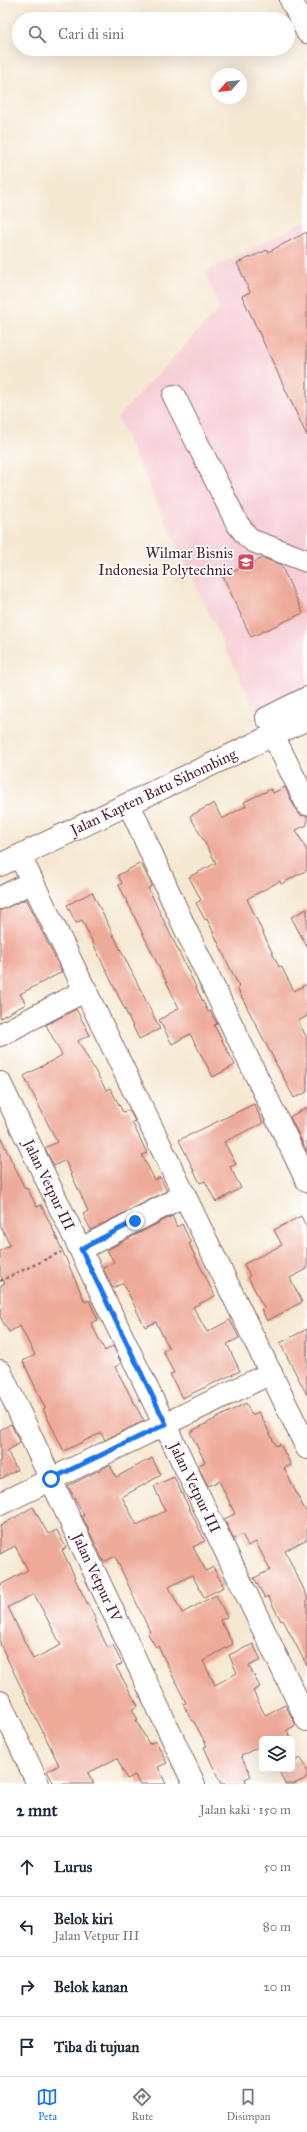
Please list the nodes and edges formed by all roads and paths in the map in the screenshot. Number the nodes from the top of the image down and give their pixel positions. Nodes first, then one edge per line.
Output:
1 (291, 0) edge
2 (307, 32) edge
3 (174, 396) dead end
4 (307, 561) edge
5 (307, 698) edge
6 (307, 719) edge
7 (270, 727) junction
8 (129, 804) junction
9 (307, 804) edge
10 (20, 856) junction
11 (0, 865) edge
12 (32, 882) junction
13 (0, 898) edge
14 (86, 990) junction
15 (0, 1035) edge
16 (0, 1083) edge
17 (307, 1181) edge
18 (185, 1195) junction
19 (80, 1246) junction
20 (0, 1281) edge
21 (0, 1371) edge
22 (271, 1373) junction
23 (166, 1424) junction
24 (307, 1448) edge
25 (51, 1479) junction
26 (0, 1504) edge
27 (3, 1715) edge
28 (307, 1720) edge
29 (38, 1784) edge
30 (194, 1784) edge

1 - 2 street
3 - 4 street
5 - 7 street
6 - 7 street, Jalan Kapten Batu Sihombing
7 - 8 street, Jalan Kapten Batu Sihombing
7 - 9 street
8 - 10 street, Jalan Kapten Batu Sihombing
8 - 17 street
10 - 11 street, Jalan Kapten Batu Sihombing
10 - 12 street
12 - 13 street
12 - 14 street
14 - 15 street
14 - 18 street
16 - 19 street, Jalan Vetpur III
18 - 19 street
18 - 22 street
19 - 20 path
19 - 23 street, Jalan Vetpur III
21 - 25 street, Jalan Vetpur IV
22 - 23 street
22 - 24 street
23 - 25 street
23 - 28 street, Jalan Vetpur III
25 - 26 street
25 - 30 street, Jalan Vetpur IV
27 - 29 street

